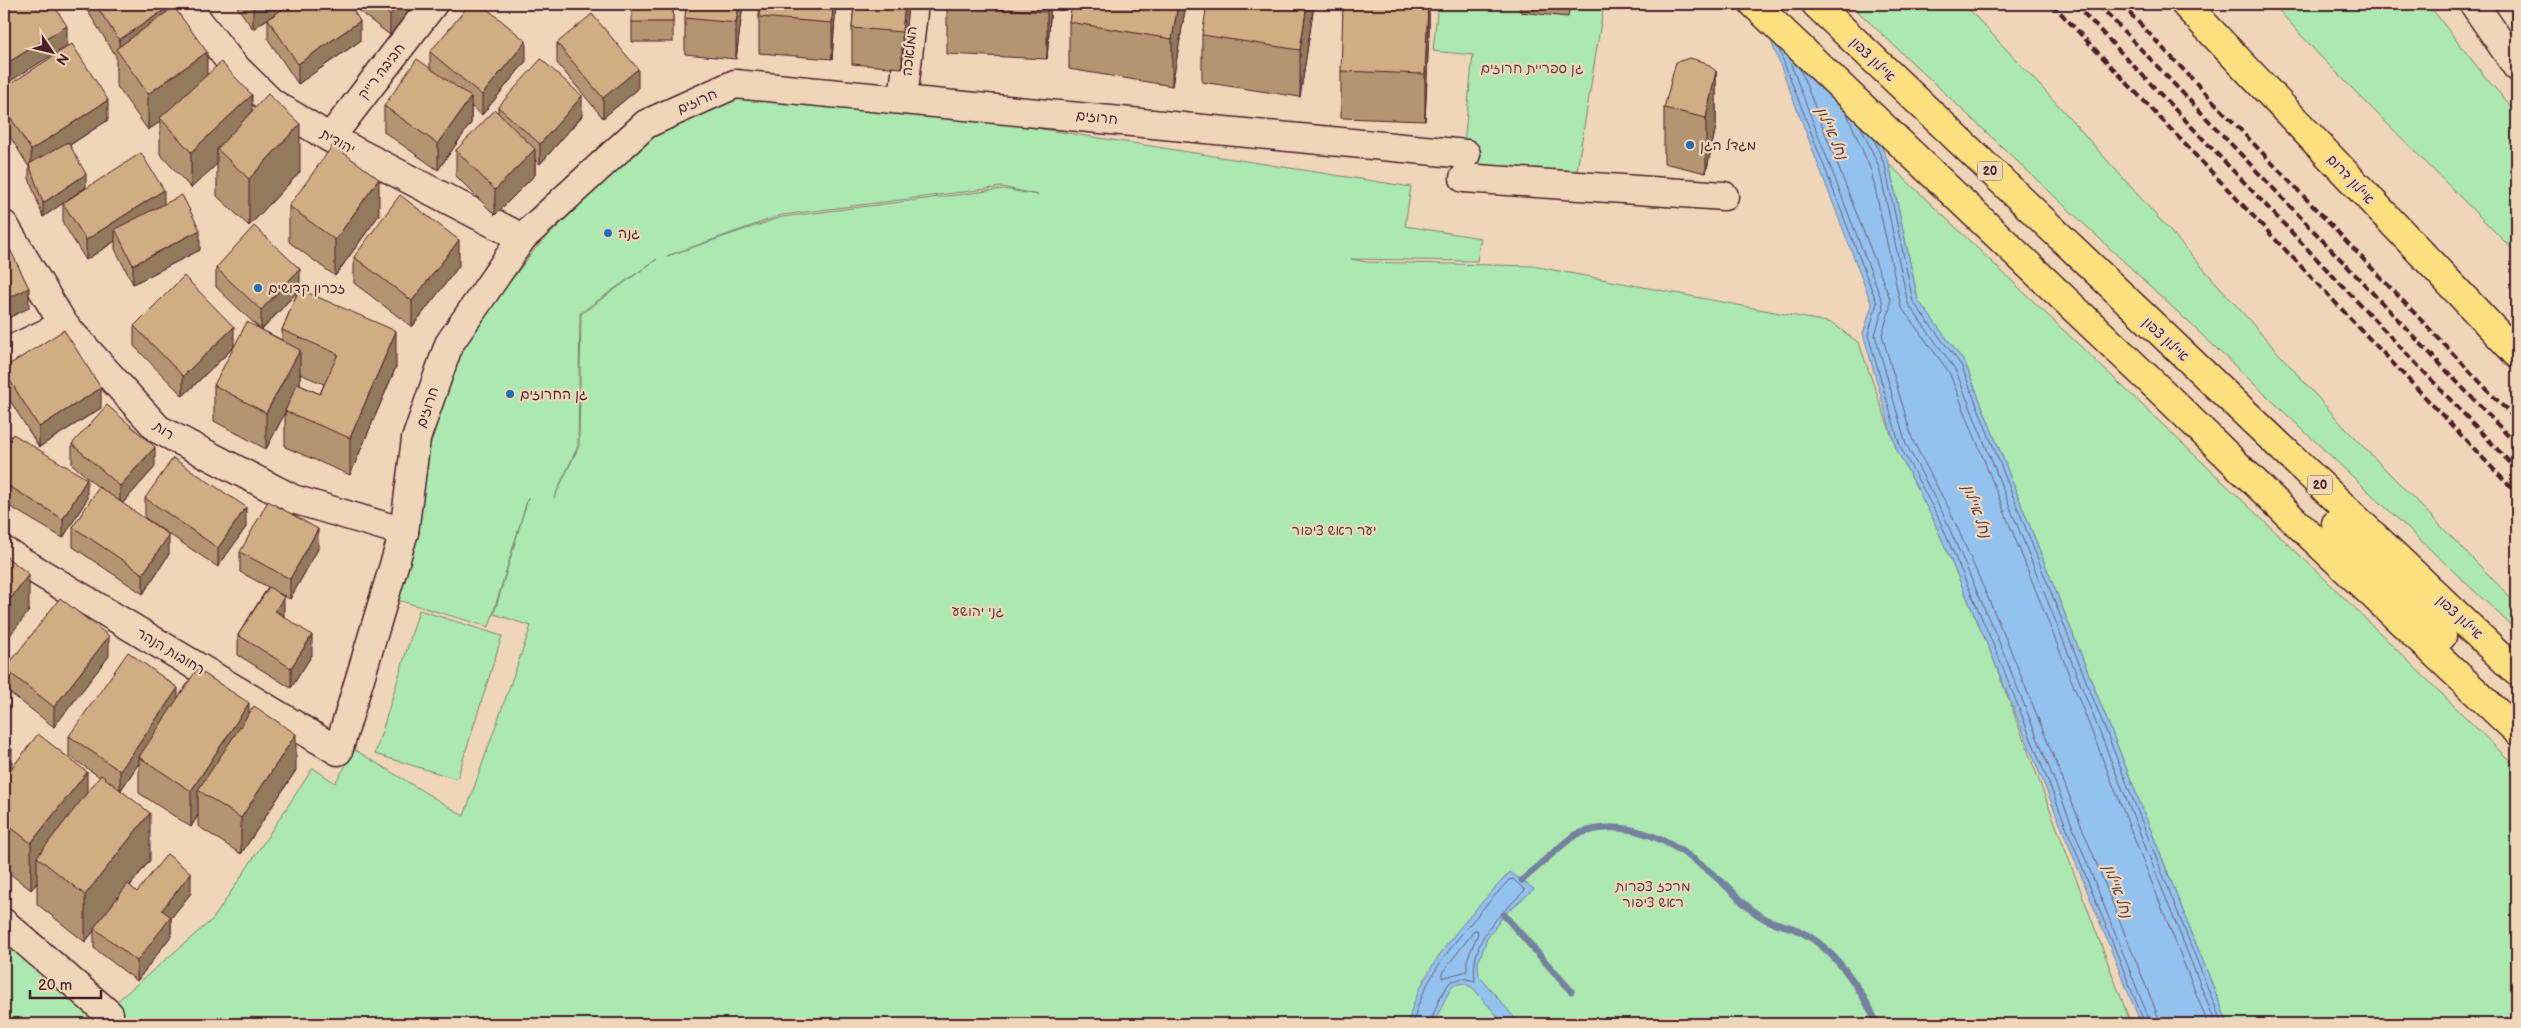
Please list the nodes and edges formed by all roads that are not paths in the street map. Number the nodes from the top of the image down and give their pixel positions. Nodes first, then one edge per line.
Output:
1 (184, 4) edge
2 (433, 4) edge
3 (914, 4) edge
4 (1754, 4) edge
5 (1816, 4) edge
6 (2185, 4) edge
7 (2474, 4) edge
8 (2517, 66) edge
9 (903, 99) junction
10 (330, 138) junction
11 (1724, 196) dead end
12 (4, 225) edge
13 (522, 238) junction
14 (2122, 297) junction
15 (64, 325) junction
16 (4, 353) edge
17 (2517, 354) edge
18 (404, 532) junction
19 (4, 551) edge
20 (2517, 672) edge
21 (2517, 716) edge
22 (2517, 731) edge
23 (338, 751) joint
24 (4, 923) edge
25 (109, 1014) dead end

1 - 10 street, יהודית
2 - 10 street, חביבה רייק
3 - 9 street, המלאכה
4 - 22 highway
5 - 14 highway, איילון צפון / 20
6 - 17 highway, איילון דרום
7 - 8 street
9 - 11 street, חרוזים
9 - 13 street, חרוזים
10 - 13 street, יהודית
12 - 15 street, רות
13 - 18 street, חרוזים
14 - 20 highway, איילון צפון / 20
14 - 21 highway
15 - 16 street
15 - 18 street, רות
18 - 23 street, חרוזים
19 - 23 street, רחובות הנהר
24 - 25 street

